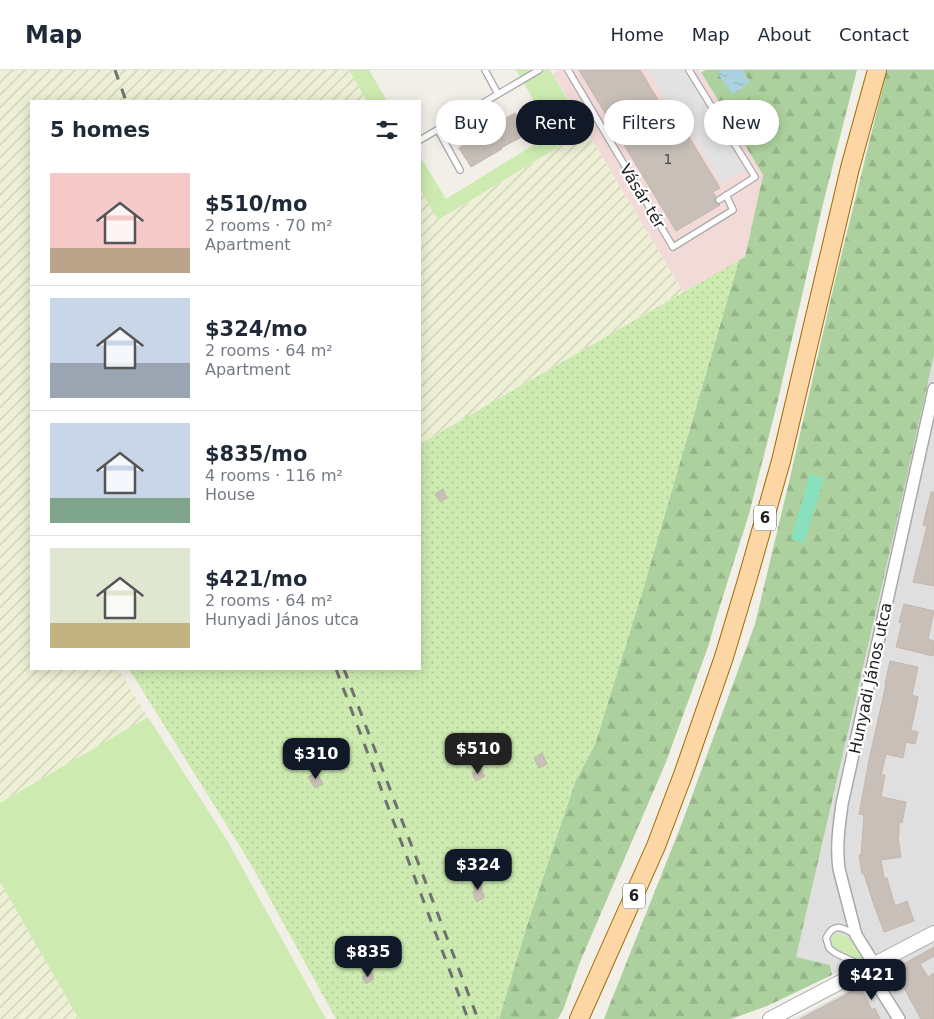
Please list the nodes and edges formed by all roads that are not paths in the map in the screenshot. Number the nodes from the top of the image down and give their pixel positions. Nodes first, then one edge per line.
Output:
1 (484, 70) edge
2 (539, 70) edge
3 (568, 70) edge
4 (689, 70) edge
5 (876, 70) edge
6 (498, 94) junction
7 (488, 100) edge
8 (436, 131) edge
9 (421, 139) edge
10 (446, 145) edge
11 (460, 170) dead end
12 (726, 196) junction
13 (718, 200) dead end
14 (934, 389) edge
15 (934, 933) edge
16 (856, 935) junction
17 (871, 966) junction
18 (579, 1019) edge
19 (770, 1019) edge
20 (899, 1019) edge

1 - 6 lane
2 - 6 lane
3 - 12 lane, Vásár tér
4 - 12 lane
5 - 18 main road, 6
6 - 7 lane
8 - 9 lane
10 - 11 lane
12 - 13 lane
14 - 16 street, Hunyadi János utca
15 - 17 street
16 - 17 street, Hunyadi János utca
16 - 17 lane
17 - 19 street
17 - 20 street, Hunyadi János utca

